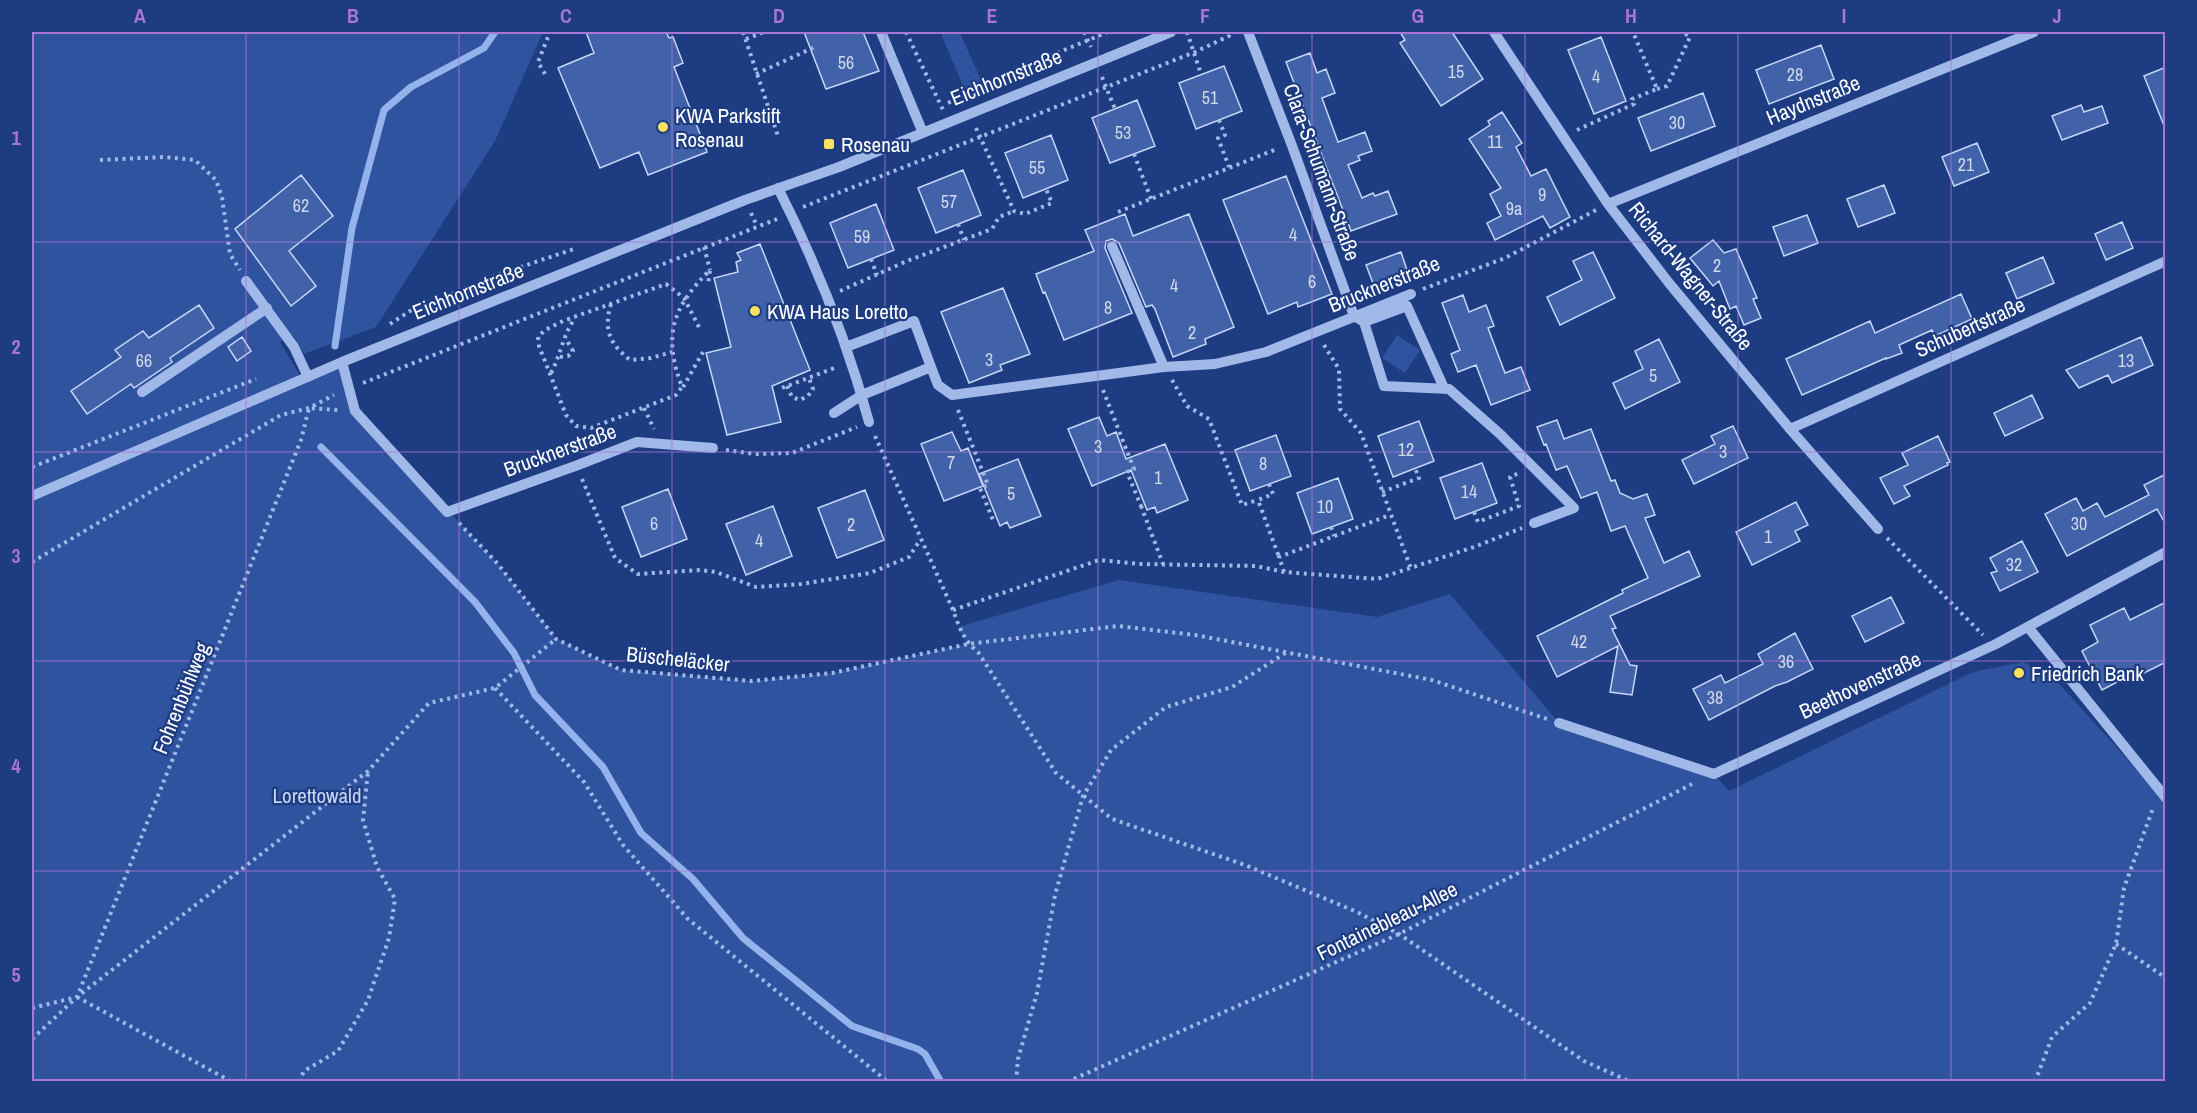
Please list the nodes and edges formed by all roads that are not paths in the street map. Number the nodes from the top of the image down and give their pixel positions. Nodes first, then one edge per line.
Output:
1 (881, 32) edge
2 (1172, 32) edge
3 (1248, 32) edge
4 (1494, 32) edge
5 (2026, 33) edge
6 (923, 133) junction
7 (778, 188) junction
8 (1608, 204) junction
9 (1112, 246) dead end
10 (2166, 261) edge
11 (246, 281) road end
12 (1411, 294) road end
13 (267, 308) junction
14 (1354, 316) junction
15 (1365, 322) junction
16 (846, 347) junction
17 (342, 362) junction
18 (931, 367) junction
19 (1164, 367) junction
20 (308, 377) junction
21 (1444, 387) junction
22 (142, 392) dead end
23 (862, 395) junction
24 (834, 413) dead end
25 (869, 422) road end
26 (1790, 429) junction
27 (713, 448) road end
28 (32, 496) edge
29 (1534, 523) road end
30 (1878, 529) road end
31 (2166, 552) edge
32 (2028, 627) junction
33 (1559, 723) road end
34 (2163, 795) edge

1 - 6 street
2 - 6 street, Eichhornstraße
3 - 14 street, Clara-Schumann-Straße
4 - 8 street, Richard-Wagner-Straße
5 - 8 street, Haydnstraße
6 - 7 street, Eichhornstraße
7 - 16 street
7 - 17 street, Eichhornstraße
8 - 26 street, Richard-Wagner-Straße
9 - 19 street
10 - 26 street, Schubertstraße
11 - 13 street
12 - 14 street, Brucknerstraße
13 - 20 street
13 - 22 street
14 - 15 street
14 - 19 street, Brucknerstraße
15 - 21 street
15 - 21 street
16 - 18 street
16 - 23 street
17 - 20 street, Eichhornstraße
17 - 27 street, Brucknerstraße
18 - 19 street, Brucknerstraße
18 - 23 street
20 - 28 street, Eichhornstraße
21 - 29 street
23 - 24 street
23 - 25 street
26 - 30 street, Richard-Wagner-Straße
31 - 32 street, Beethovenstraße
32 - 33 street, Beethovenstraße
32 - 34 street

